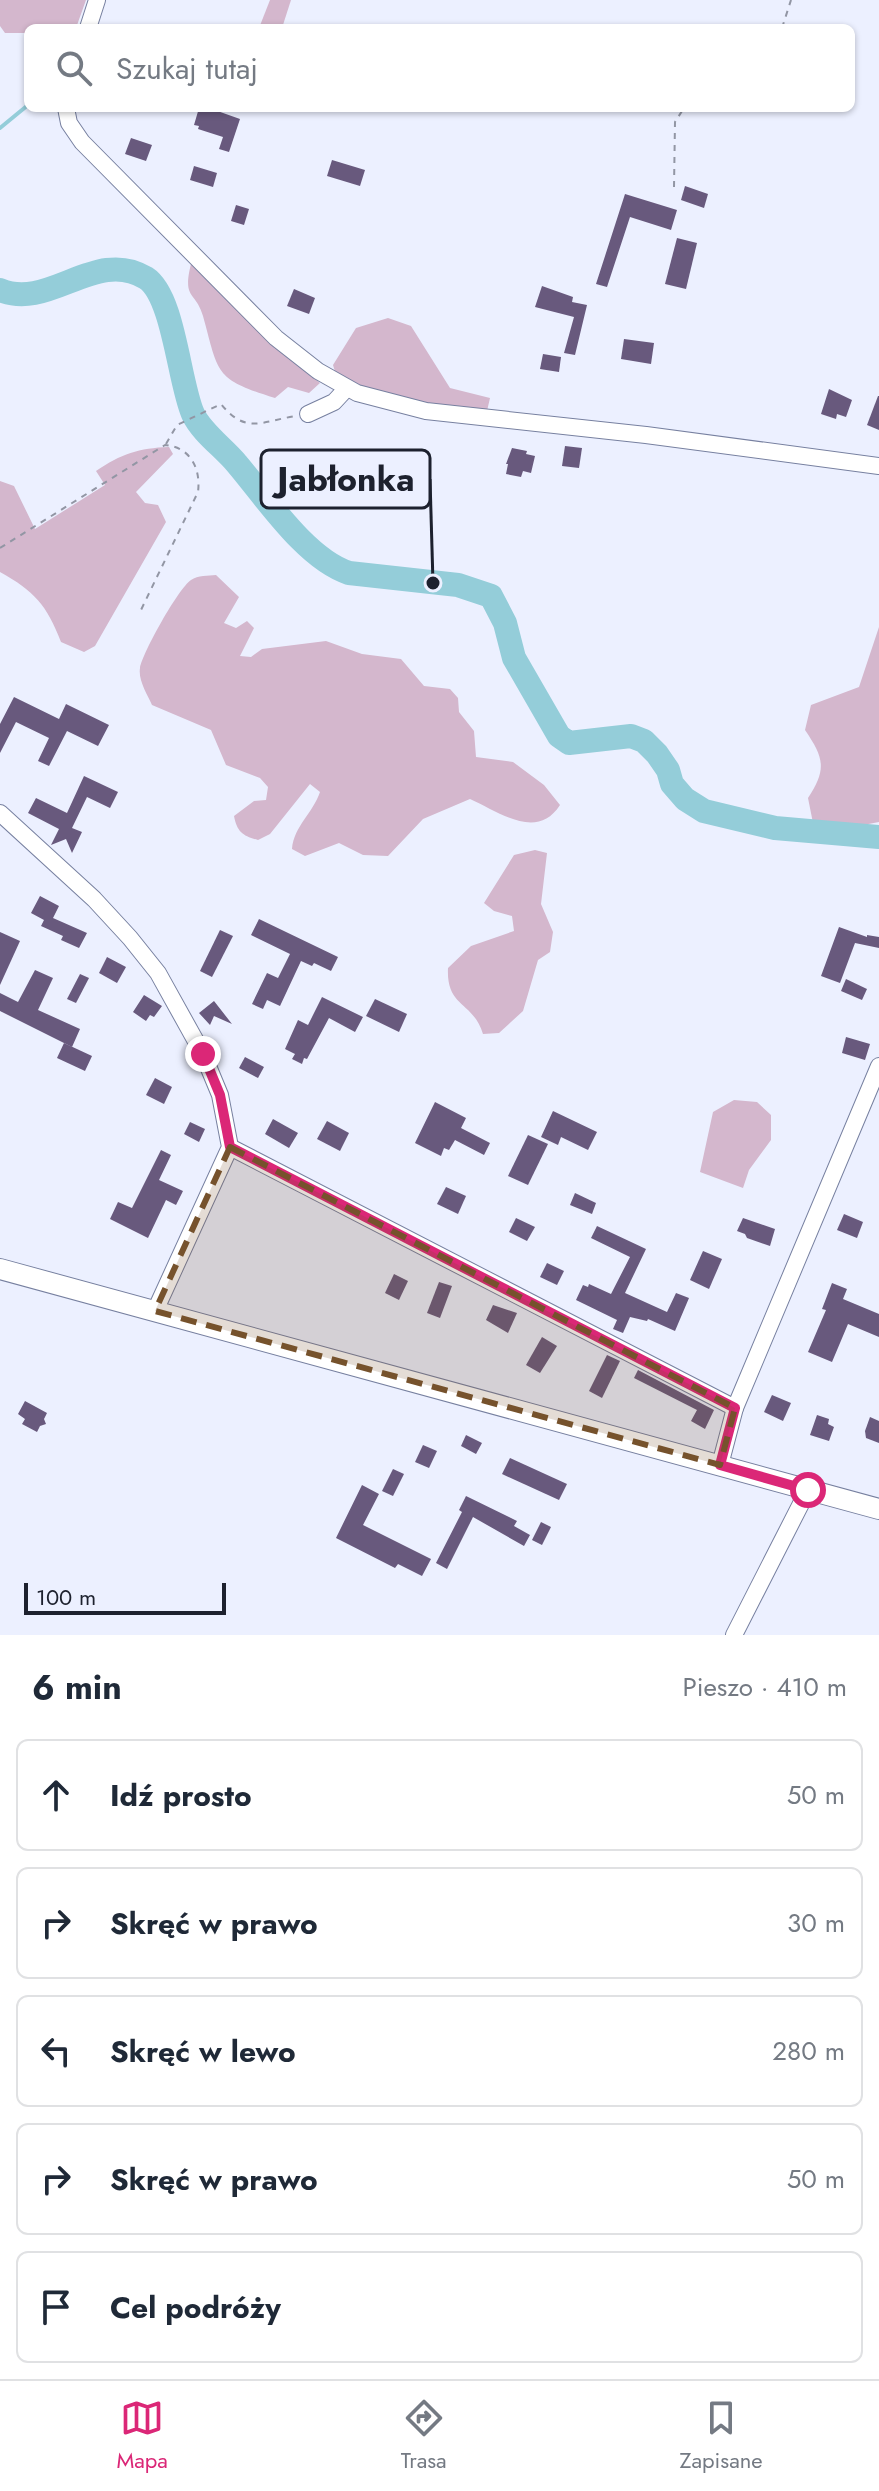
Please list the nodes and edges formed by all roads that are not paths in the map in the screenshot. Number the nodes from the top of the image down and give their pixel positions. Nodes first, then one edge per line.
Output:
1 (97, 0) edge
2 (89, 24) edge
3 (67, 112) edge
4 (347, 388) junction
5 (308, 414) road end
6 (879, 466) edge
7 (0, 813) edge
8 (879, 1066) edge
9 (230, 1147) junction
10 (0, 1269) edge
11 (155, 1311) junction
12 (735, 1408) junction
13 (720, 1465) junction
14 (808, 1490) junction
15 (879, 1509) edge
16 (734, 1635) edge

1 - 2 street
3 - 4 street
4 - 5 street
4 - 6 street
7 - 9 street
8 - 12 street
9 - 11 street
9 - 12 street
10 - 11 main road
11 - 13 main road
12 - 13 street
13 - 14 main road
14 - 15 main road
14 - 16 street

